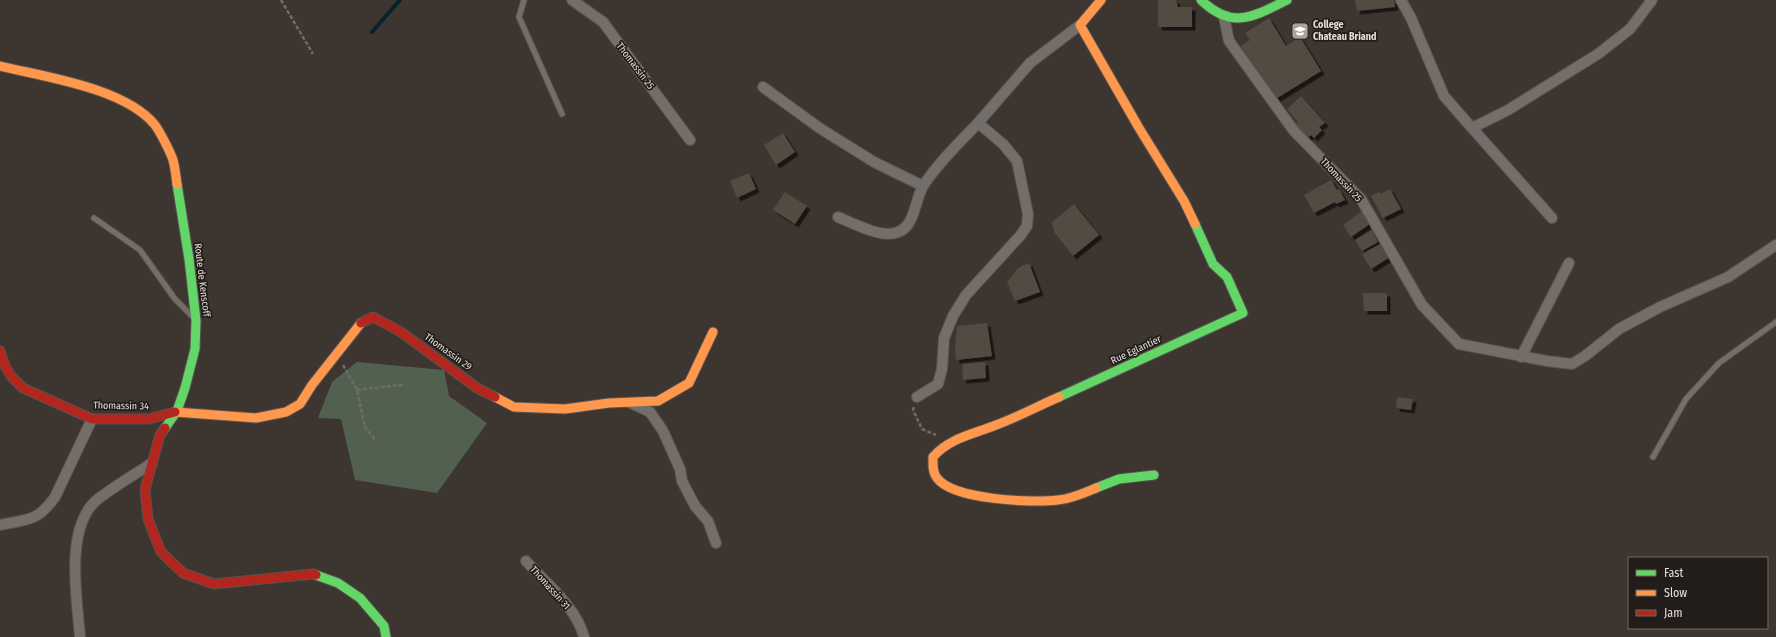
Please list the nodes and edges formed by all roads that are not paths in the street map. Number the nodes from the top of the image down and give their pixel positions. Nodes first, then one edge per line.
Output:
1 (524, 0) edge
2 (572, 0) edge
3 (1101, 0) edge
4 (1201, 0) edge
5 (1287, 0) edge
6 (1401, 0) edge
7 (1652, 0) edge
8 (1224, 17) junction
9 (1080, 25) junction
10 (0, 66) edge
11 (763, 86) dead end
12 (562, 114) dead end
13 (978, 123) junction
14 (1472, 128) junction
15 (690, 140) dead end
16 (924, 186) junction
17 (838, 217) dead end
18 (94, 218) dead end
19 (1552, 218) dead end
20 (1776, 245) edge
21 (1569, 263) dead end
22 (196, 322) junction
23 (1776, 322) edge
24 (713, 332) dead end
25 (0, 351) edge
26 (1521, 357) junction
27 (917, 397) road end
28 (630, 402) junction
29 (177, 411) junction
30 (92, 418) junction
31 (1653, 457) dead end
32 (152, 464) junction
33 (1154, 475) dead end
34 (0, 525) edge
35 (716, 543) dead end
36 (526, 561) dead end
37 (80, 637) edge
38 (386, 637) edge
39 (584, 637) edge

1 - 12 lane
2 - 15 street, Thomassin 25
3 - 9 street
4 - 8 street
5 - 8 street
6 - 14 street
7 - 14 street
8 - 26 street, Thomassin 25
9 - 13 street
9 - 33 street, Rue Eglantier
10 - 22 street, Route de Kenscoff
11 - 16 street
13 - 16 street
13 - 27 street
14 - 19 street
16 - 17 street
18 - 22 lane
20 - 26 street
21 - 26 street
22 - 29 street, Route de Kenscoff
23 - 31 lane
24 - 28 street, Thomassin 29
25 - 30 street, Thomassin 34
28 - 29 street, Thomassin 29
28 - 35 street
29 - 30 street, Thomassin 34
29 - 32 street, Route de Kenscoff
30 - 34 street
32 - 37 street
32 - 38 street, Route de Kenscoff
36 - 39 street, Thomassin 31

